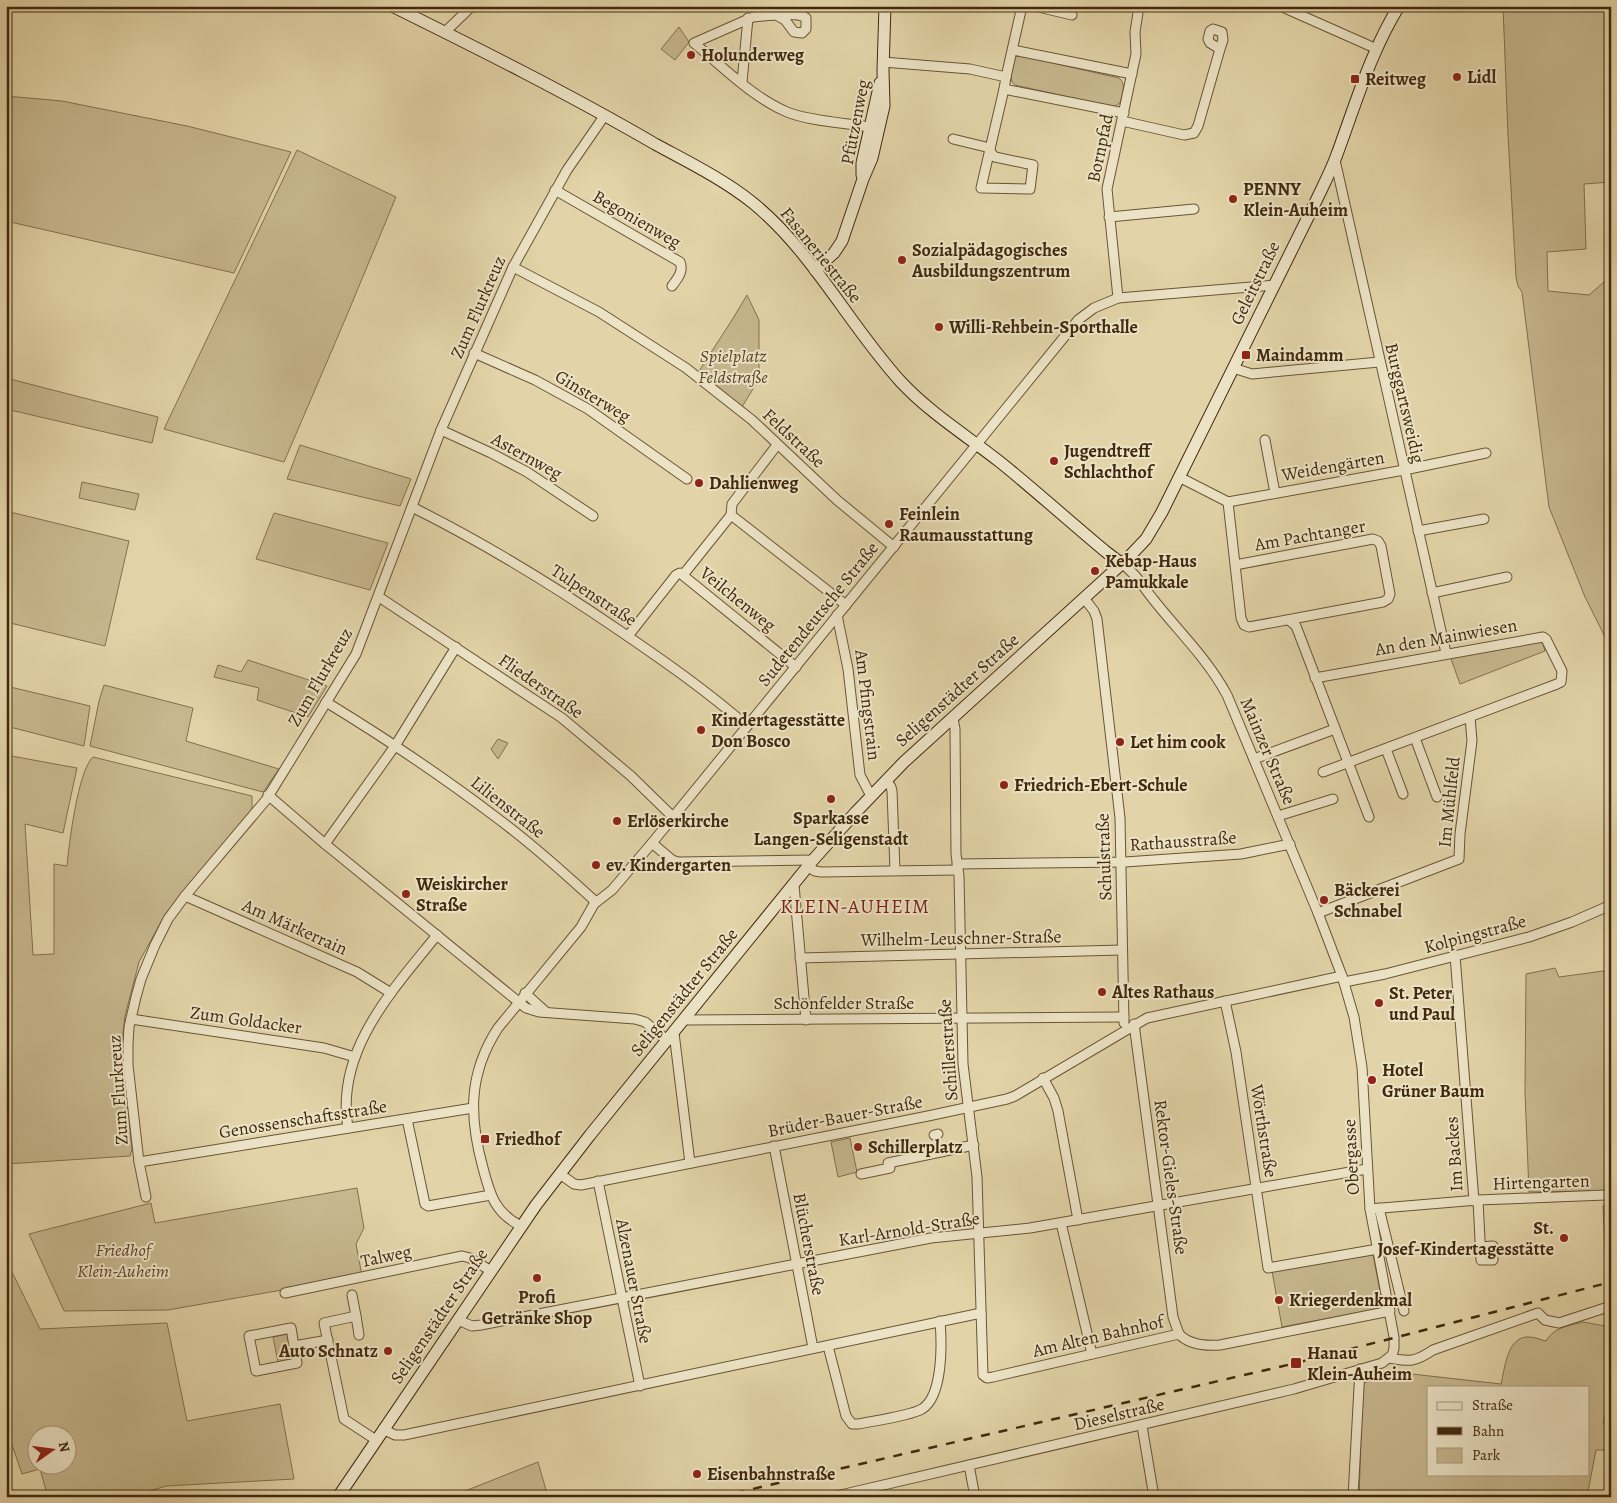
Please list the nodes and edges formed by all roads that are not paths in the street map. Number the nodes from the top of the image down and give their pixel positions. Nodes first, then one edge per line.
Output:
1 (392, 6) edge
2 (472, 6) edge
3 (885, 6) edge
4 (1022, 6) edge
5 (1034, 6) edge
6 (1139, 6) edge
7 (1280, 6) edge
8 (1399, 6) edge
9 (776, 15) dead end
10 (1072, 15) dead end
11 (748, 18) junction
12 (445, 32) junction
13 (1220, 49) dead end
14 (1013, 50) junction
15 (1377, 50) junction
16 (883, 67) junction
17 (1132, 74) junction
18 (1006, 77) junction
19 (742, 82) junction
20 (1004, 89) junction
21 (605, 115) junction
22 (1123, 117) junction
23 (875, 128) junction
24 (953, 139) dead end
25 (990, 148) junction
26 (1334, 160) junction
27 (556, 190) junction
28 (1194, 209) dead end
29 (1109, 217) junction
30 (513, 267) junction
31 (815, 270) junction
32 (672, 286) dead end
33 (1274, 286) junction
34 (1118, 298) junction
35 (474, 353) junction
36 (1379, 362) junction
37 (1233, 368) junction
38 (442, 430) junction
39 (1264, 440) dead end
40 (976, 444) junction
41 (776, 445) junction
42 (1486, 453) dead end
43 (1404, 470) junction
44 (1180, 477) junction
45 (686, 479) dead end
46 (1275, 493) junction
47 (1228, 502) junction
48 (412, 507) junction
49 (731, 515) junction
50 (593, 516) dead end
51 (1484, 519) dead end
52 (1418, 532) junction
53 (894, 547) junction
54 (1122, 564) junction
55 (1235, 565) junction
56 (683, 575) junction
57 (1507, 577) dead end
58 (1432, 592) junction
59 (379, 596) junction
60 (1084, 598) junction
61 (846, 605) junction
62 (837, 615) junction
63 (1289, 620) junction
64 (628, 636) junction
65 (456, 647) junction
66 (1446, 653) junction
67 (796, 667) junction
68 (1315, 678) junction
69 (326, 702) junction
70 (1470, 717) junction
71 (953, 718) junction
72 (747, 726) junction
73 (1335, 729) junction
74 (1414, 738) junction
75 (395, 746) junction
76 (1386, 749) junction
77 (1254, 759) junction
78 (1348, 763) junction
79 (1323, 772) dead end
80 (886, 780) junction
81 (1403, 794) dead end
82 (268, 795) junction
83 (871, 796) junction
84 (1437, 798) dead end
85 (1332, 799) dead end
86 (1278, 816) junction
87 (673, 817) junction
88 (1369, 817) dead end
89 (652, 843) junction
90 (325, 844) junction
91 (1290, 844) junction
92 (1121, 862) junction
93 (811, 863) junction
94 (958, 867) junction
95 (895, 870) junction
96 (794, 885) junction
97 (185, 896) junction
98 (596, 902) junction
99 (1611, 905) edge
100 (1318, 913) junction
101 (437, 935) junction
102 (1122, 946) junction
103 (960, 954) junction
104 (1455, 955) junction
105 (800, 958) junction
106 (1343, 979) junction
107 (391, 993) junction
108 (525, 993) junction
109 (1225, 1001) junction
110 (518, 1002) junction
111 (546, 1012) junction
112 (962, 1018) junction
113 (1124, 1018) junction
114 (131, 1019) junction
115 (684, 1020) junction
116 (806, 1020) junction
117 (1134, 1024) junction
118 (1124, 1031) junction
119 (671, 1037) junction
120 (355, 1057) junction
121 (1043, 1078) junction
122 (968, 1107) junction
123 (472, 1108) junction
124 (407, 1119) junction
125 (348, 1128) junction
126 (974, 1145) junction
127 (774, 1146) junction
128 (139, 1162) junction
129 (690, 1162) junction
130 (1368, 1169) junction
131 (560, 1174) junction
132 (861, 1174) dead end
133 (598, 1181) junction
134 (1257, 1189) junction
135 (491, 1195) junction
136 (1606, 1196) dead end
137 (146, 1197) dead end
138 (1476, 1201) junction
139 (1158, 1206) junction
140 (1375, 1209) junction
141 (1078, 1220) junction
142 (1061, 1223) junction
143 (521, 1226) junction
144 (979, 1233) junction
145 (1480, 1247) dead end
146 (1378, 1250) junction
147 (796, 1264) junction
148 (491, 1270) junction
149 (285, 1294) dead end
150 (352, 1295) dead end
151 (621, 1298) junction
152 (1611, 1306) edge
153 (1390, 1311) junction
154 (1404, 1311) dead end
155 (981, 1313) junction
156 (356, 1316) junction
157 (458, 1320) junction
158 (940, 1321) junction
159 (359, 1334) dead end
160 (1179, 1334) junction
161 (328, 1340) junction
162 (294, 1346) junction
163 (828, 1346) junction
164 (813, 1348) junction
165 (1092, 1354) junction
166 (1389, 1358) junction
167 (1360, 1370) junction
168 (987, 1378) joint
169 (640, 1386) junction
170 (1142, 1426) junction
171 (383, 1429) junction
172 (376, 1440) junction
173 (969, 1465) junction
174 (338, 1497) edge
175 (832, 1497) edge
176 (975, 1497) edge
177 (1154, 1497) edge
178 (1353, 1497) edge

1 - 12 main road, Fasaneriestraße
2 - 12 street
3 - 16 main road, Pfützenweg
4 - 14 street
5 - 10 street
6 - 17 street, Bornpfad
7 - 15 street
8 - 15 main road, Geleitstraße
9 - 11 street
11 - 19 street
11 - 19 street
12 - 21 main road, Fasaneriestraße
13 - 22 street
14 - 17 street
14 - 18 street
15 - 26 main road, Geleitstraße
16 - 18 street
16 - 23 main road, Pfützenweg
17 - 22 street, Bornpfad
18 - 20 street
19 - 23 street
20 - 22 street
20 - 25 street
21 - 27 street, Zum Flurkreuz
21 - 31 main road, Fasaneriestraße
22 - 29 street, Bornpfad
23 - 31 main road, Pfützenweg
24 - 25 street
25 - 25 street
26 - 33 main road, Geleitstraße
26 - 36 street, Burggartsweidig
27 - 30 street, Zum Flurkreuz
27 - 32 street, Begonienweg
28 - 29 street
29 - 34 street, Bornpfad
30 - 35 street, Zum Flurkreuz
30 - 41 street, Feldstraße
31 - 40 main road, Fasaneriestraße
33 - 34 street, Sudetendeutsche Straße
33 - 37 main road, Geleitstraße
34 - 40 street, Sudetendeutsche Straße
35 - 38 street, Zum Flurkreuz
35 - 45 street, Ginsterweg
36 - 37 street
36 - 43 street, Burggartsweidig
37 - 44 main road, Geleitstraße
38 - 48 street, Zum Flurkreuz
38 - 50 street, Asternweg
39 - 46 street, Weidengärten
40 - 53 street, Sudetendeutsche Straße
40 - 54 main road, Fasaneriestraße
41 - 49 street
41 - 53 street, Feldstraße
42 - 43 street, Weidengärten
43 - 46 street, Weidengärten
43 - 52 street, Burggartsweidig
44 - 47 street
44 - 54 main road, Geleitstraße
46 - 47 street, Weidengärten
47 - 55 street
48 - 59 street, Zum Flurkreuz
48 - 64 street, Tulpenstraße
49 - 56 street, Veilchenweg
49 - 61 street
51 - 52 street
52 - 58 street, Burggartsweidig
53 - 61 street, Sudetendeutsche Straße
54 - 60 main road, Seligenstädter Straße
54 - 77 street, Mainzer Straße
55 - 63 street
55 - 63 street, Am Pachtanger
56 - 64 street, Veilchenweg
56 - 67 street, Veilchenweg
57 - 58 street
58 - 66 street, Burggartsweidig
59 - 65 street, Fliederstraße
59 - 69 street, Zum Flurkreuz
60 - 71 main road, Seligenstädter Straße
60 - 92 street, Schulstraße
61 - 62 street, Sudetendeutsche Straße
62 - 67 street, Sudetendeutsche Straße
62 - 83 street, Am Pfingstrain
63 - 68 street
64 - 72 street, Tulpenstraße
65 - 75 street
65 - 87 street, Fliederstraße
66 - 68 street, An den Mainwiesen
66 - 70 street, An den Mainwiesen
67 - 72 street, Sudetendeutsche Straße
68 - 73 street
69 - 75 street, Lilienstraße
69 - 82 street, Zum Flurkreuz
70 - 74 street
70 - 100 street, Im Mühlfeld
71 - 80 main road, Seligenstädter Straße
71 - 94 street, Schillerstraße
72 - 87 street, Sudetendeutsche Straße
73 - 77 street
73 - 78 street
74 - 76 street
74 - 84 street
75 - 90 street
75 - 98 street, Lilienstraße
76 - 78 street
76 - 81 street
77 - 86 street, Mainzer Straße
78 - 79 street
78 - 88 street
80 - 83 main road, Seligenstädter Straße
80 - 95 street
82 - 90 street
82 - 97 street, Zum Flurkreuz
83 - 93 main road, Seligenstädter Straße
85 - 86 street
86 - 91 street, Mainzer Straße
87 - 89 street, Sudetendeutsche Straße
89 - 93 street, Rathausstraße
89 - 98 street, Sudetendeutsche Straße
90 - 101 street
91 - 92 street, Rathausstraße
91 - 100 street, Mainzer Straße
92 - 94 street, Rathausstraße
92 - 102 street, Schulstraße
93 - 95 street, Rathausstraße
93 - 96 main road, Seligenstädter Straße
94 - 95 street, Rathausstraße
94 - 103 street, Schillerstraße
96 - 105 street
96 - 115 main road, Seligenstädter Straße
97 - 107 street, Am Märkerrain
97 - 114 street, Zum Flurkreuz
98 - 108 street, Sudetendeutsche Straße
99 - 104 street, Kolpingstraße
100 - 106 street, Mainzer Straße
101 - 107 street
101 - 110 street
102 - 103 street, Wilhelm-Leuschner-Straße
102 - 113 street, Schulstraße
103 - 105 street, Wilhelm-Leuschner-Straße
103 - 112 street, Schillerstraße
104 - 106 street, Kolpingstraße
104 - 138 street, Im Backes
105 - 116 street
106 - 109 street, Kolpingstraße
106 - 130 street, Obergasse
107 - 120 street
108 - 110 street, Sudetendeutsche Straße
108 - 111 street
109 - 117 street, Brüder-Bauer-Straße
109 - 134 street, Wörthstraße
110 - 111 street
110 - 123 street, Sudetendeutsche Straße
111 - 119 street
112 - 113 street, Schönfelder Straße
112 - 116 street, Schönfelder Straße
112 - 122 street, Schillerstraße
113 - 118 street, Schulstraße
114 - 120 street, Zum Goldacker
114 - 128 street, Zum Flurkreuz
115 - 116 street, Schönfelder Straße
115 - 119 main road, Seligenstädter Straße
117 - 118 street, Brüder-Bauer-Straße
117 - 139 street, Rektor-Gieles-Straße
118 - 121 street, Brüder-Bauer-Straße
119 - 129 street
119 - 131 main road, Seligenstädter Straße
120 - 125 street
121 - 122 street, Brüder-Bauer-Straße
121 - 141 street
122 - 126 street, Schillerstraße
122 - 127 street, Brüder-Bauer-Straße
123 - 124 street, Genossenschaftsstraße
123 - 135 street, Sudetendeutsche Straße
124 - 125 street, Genossenschaftsstraße
124 - 135 street
125 - 128 street, Genossenschaftsstraße
126 - 132 street
126 - 144 street, Schillerstraße
127 - 129 street, Brüder-Bauer-Straße
127 - 147 street, Blücherstraße
128 - 137 street, Zum Flurkreuz
129 - 133 street, Brüder-Bauer-Straße
130 - 134 street, Karl-Arnold-Straße
130 - 140 street, Obergasse
131 - 133 street, Brüder-Bauer-Straße
131 - 143 main road, Seligenstädter Straße
133 - 151 street, Alzenauer Straße
134 - 139 street, Karl-Arnold-Straße
134 - 146 street, Wörthstraße
135 - 143 street, Sudetendeutsche Straße
136 - 138 street, Hirtengarten
138 - 140 street, Hirtengarten
138 - 145 street, Hirtengarten
139 - 141 street, Karl-Arnold-Straße
139 - 160 street, Rektor-Gieles-Straße
140 - 146 street, Obergasse
140 - 154 street, Obergasse
141 - 142 street, Karl-Arnold-Straße
142 - 144 street, Karl-Arnold-Straße
142 - 165 street
143 - 148 main road, Seligenstädter Straße
144 - 147 street, Karl-Arnold-Straße
144 - 155 street, Schillerstraße
146 - 153 street, Obergasse
147 - 151 street, Karl-Arnold-Straße
147 - 164 street, Blücherstraße
148 - 149 street, Talweg
148 - 157 main road, Seligenstädter Straße
150 - 156 street
151 - 157 street, Karl-Arnold-Straße
151 - 169 street, Alzenauer Straße
152 - 166 street
153 - 160 street, Am Alten Bahnhof
153 - 166 street, Obergasse
155 - 158 street
155 - 168 street, Schillerstraße
156 - 159 street
156 - 161 street
157 - 171 main road, Seligenstädter Straße
158 - 163 street
158 - 163 street
160 - 165 street, Am Alten Bahnhof
161 - 162 street
161 - 172 street
162 - 162 street
163 - 164 street
164 - 169 street
165 - 168 street, Am Alten Bahnhof
166 - 167 street, Dieselstraße
167 - 170 street, Dieselstraße
167 - 178 street
169 - 171 street
170 - 173 street, Dieselstraße
170 - 177 street
171 - 172 main road, Seligenstädter Straße
172 - 174 main road, Seligenstädter Straße
173 - 175 street, Dieselstraße
173 - 176 street

